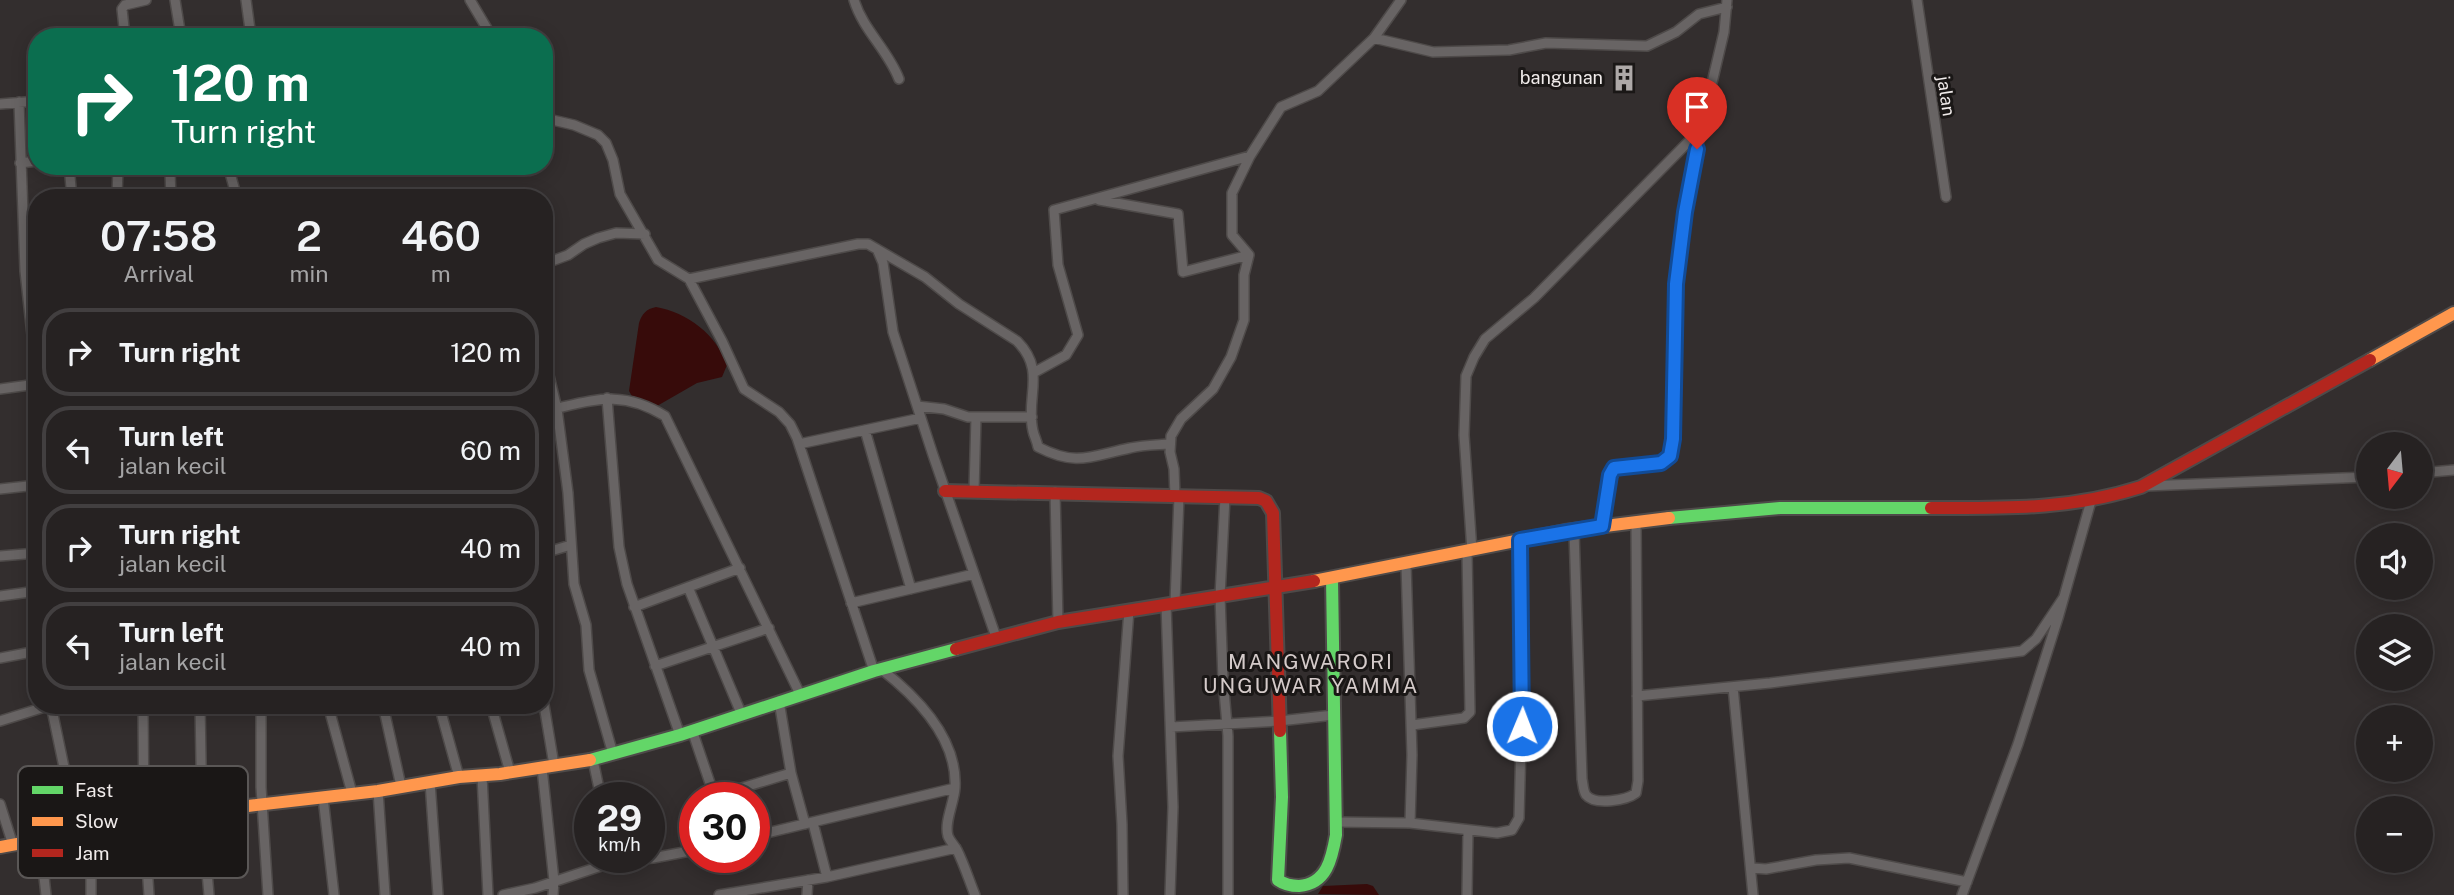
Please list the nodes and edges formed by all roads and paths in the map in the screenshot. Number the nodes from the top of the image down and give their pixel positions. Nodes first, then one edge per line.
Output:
1 (146, 0) edge
2 (175, 0) edge
3 (246, 0) edge
4 (470, 0) edge
5 (854, 0) edge
6 (1401, 0) edge
7 (1917, 0) edge
8 (1727, 3) edge
9 (124, 28) edge
10 (180, 28) edge
11 (250, 28) edge
12 (487, 28) edge
13 (1374, 38) junction
14 (899, 79) dead end
15 (19, 102) junction
16 (28, 102) edge
17 (0, 104) edge
18 (553, 120) edge
19 (1701, 129) junction
20 (1250, 156) junction
21 (28, 162) edge
22 (20, 163) junction
23 (1947, 197) dead end
24 (1094, 199) junction
25 (645, 234) junction
26 (877, 249) junction
27 (1249, 255) junction
28 (553, 261) edge
29 (689, 279) junction
30 (28, 299) edge
31 (2454, 313) edge
32 (1035, 372) junction
33 (28, 384) edge
34 (0, 389) edge
35 (553, 392) edge
36 (607, 398) junction
37 (917, 405) junction
38 (557, 409) junction
39 (553, 410) edge
40 (976, 417) junction
41 (921, 418) junction
42 (1032, 418) junction
43 (865, 430) junction
44 (799, 444) junction
45 (1169, 444) junction
46 (2454, 470) edge
47 (2433, 472) edge
48 (2356, 478) edge
49 (28, 486) edge
50 (2141, 487) junction
51 (0, 489) edge
52 (945, 491) junction
53 (974, 491) junction
54 (1055, 492) junction
55 (1177, 496) junction
56 (1225, 497) junction
57 (2091, 501) junction
58 (1636, 522) junction
59 (1602, 526) junction
60 (1574, 531) junction
61 (1520, 540) junction
62 (571, 545) junction
63 (553, 550) edge
64 (1469, 551) junction
65 (28, 554) edge
66 (0, 556) edge
67 (1406, 564) junction
68 (740, 568) junction
69 (974, 574) junction
70 (1332, 578) junction
71 (688, 587) junction
72 (1274, 588) junction
73 (911, 589) junction
74 (28, 592) edge
75 (0, 596) edge
76 (1220, 596) junction
77 (2064, 597) junction
78 (851, 603) junction
79 (1170, 603) junction
80 (634, 607) junction
81 (1129, 610) junction
82 (1058, 622) junction
83 (769, 628) junction
84 (996, 637) junction
85 (713, 647) junction
86 (28, 653) edge
87 (0, 658) edge
88 (655, 666) junction
89 (877, 670) junction
90 (1733, 687) junction
91 (800, 694) junction
92 (1637, 696) junction
93 (779, 701) junction
94 (28, 712) edge
95 (741, 713) junction
96 (53, 714) edge
97 (142, 714) edge
98 (200, 714) edge
99 (261, 714) edge
100 (330, 714) edge
101 (385, 714) edge
102 (442, 714) edge
103 (494, 714) edge
104 (545, 714) edge
105 (1334, 715) junction
106 (1279, 720) junction
107 (0, 721) edge
108 (1227, 724) junction
109 (1412, 725) junction
110 (1171, 727) junction
111 (686, 733) junction
112 (613, 754) junction
113 (593, 760) junction
114 (67, 766) edge
115 (143, 766) edge
116 (201, 766) edge
117 (548, 766) junction
118 (510, 772) junction
119 (791, 773) junction
120 (482, 776) junction
121 (459, 777) junction
122 (430, 782) junction
123 (598, 782) edge
124 (708, 782) edge
125 (762, 782) edge
126 (401, 786) junction
127 (955, 788) junction
128 (378, 791) junction
129 (352, 793) junction
130 (323, 797) junction
131 (0, 804) edge
132 (262, 805) junction
133 (248, 807) edge
134 (1337, 822) junction
135 (809, 823) junction
136 (1410, 823) junction
137 (1468, 830) junction
138 (770, 832) edge
139 (6, 846) edge
140 (956, 848) junction
141 (1752, 868) junction
142 (576, 873) edge
143 (827, 877) junction
144 (808, 880) junction
145 (554, 881) junction
146 (1967, 882) junction
147 (268, 895) edge
148 (334, 895) edge
149 (385, 895) edge
150 (438, 895) edge
151 (488, 895) edge
152 (503, 895) edge
153 (552, 895) edge
154 (719, 895) edge
155 (807, 895) edge
156 (975, 895) edge
157 (1123, 895) edge
158 (1170, 895) edge
159 (1228, 895) edge
160 (1467, 895) edge
161 (1753, 895) edge
162 (1962, 895) edge

1 - 9 street
2 - 10 street
3 - 11 street
4 - 12 street
5 - 14 street
6 - 13 street
7 - 23 street, jalan
8 - 13 street
8 - 19 street
13 - 20 street
15 - 16 street
15 - 17 street
15 - 22 street
18 - 25 street
19 - 59 street
19 - 64 street
20 - 24 street
20 - 27 street
21 - 22 street
22 - 30 street
24 - 27 street
24 - 32 street
25 - 28 street
25 - 29 street
26 - 29 street
26 - 32 street
26 - 37 street
27 - 45 street
29 - 44 street
31 - 50 street
32 - 42 street
33 - 34 street
35 - 38 street
36 - 38 street
36 - 68 street
36 - 80 street
37 - 40 street
37 - 41 street
38 - 39 street
38 - 62 street
40 - 42 street
40 - 53 street
41 - 43 street
41 - 52 street
42 - 45 street
43 - 44 street
43 - 73 street
44 - 78 street
45 - 55 street
46 - 47 street
48 - 50 street
49 - 51 street
50 - 57 street
52 - 53 street
52 - 69 street
53 - 54 street
54 - 55 street
54 - 82 street
55 - 56 street
55 - 79 street
56 - 72 street
56 - 76 street
57 - 58 street
57 - 77 street
58 - 59 street
58 - 92 street
59 - 60 street
60 - 61 street
60 - 92 street
61 - 64 street
61 - 137 street
62 - 63 street
62 - 112 street
64 - 67 street
64 - 109 street
65 - 66 street
67 - 70 street
67 - 109 street
68 - 71 street
68 - 83 street
69 - 73 street
69 - 84 street
70 - 72 street
70 - 105 street
71 - 80 street
71 - 85 street
72 - 76 street
72 - 106 street
73 - 78 street
74 - 75 street
76 - 79 street
76 - 108 street
77 - 90 street
77 - 146 street
78 - 89 street
79 - 81 street
79 - 110 street
80 - 88 street
81 - 82 street
81 - 157 street
82 - 84 street
83 - 85 street
83 - 91 street
84 - 89 street
85 - 88 street
85 - 95 street
86 - 87 street
88 - 111 street
89 - 91 street
89 - 127 street
90 - 92 street
90 - 141 street
91 - 93 street
93 - 95 street
93 - 119 street
94 - 107 street
95 - 111 street
96 - 114 street
97 - 115 street
98 - 116 street
99 - 132 street
100 - 129 street
101 - 126 street
102 - 121 street
103 - 118 street
104 - 117 street
105 - 106 street
105 - 134 street
106 - 108 street
106 - 134 street
108 - 110 street
108 - 159 street
109 - 136 street
110 - 158 street
111 - 112 street
111 - 124 street
112 - 113 street
113 - 117 street
113 - 123 street
117 - 118 street
117 - 145 street
118 - 120 street
119 - 125 street
119 - 135 street
120 - 121 street
120 - 151 street
121 - 122 street
122 - 126 street
122 - 150 street
126 - 128 street
127 - 135 street
127 - 140 street
128 - 129 street
128 - 149 street
129 - 130 street
130 - 132 street
130 - 148 street
131 - 139 street
132 - 133 street
132 - 147 street
134 - 136 street
135 - 138 street
135 - 143 street
136 - 137 street
137 - 160 street
140 - 143 street
140 - 156 street
141 - 146 street
141 - 161 street
142 - 145 street
143 - 144 street
144 - 154 street
144 - 155 street
145 - 152 street
145 - 153 street
146 - 162 street

